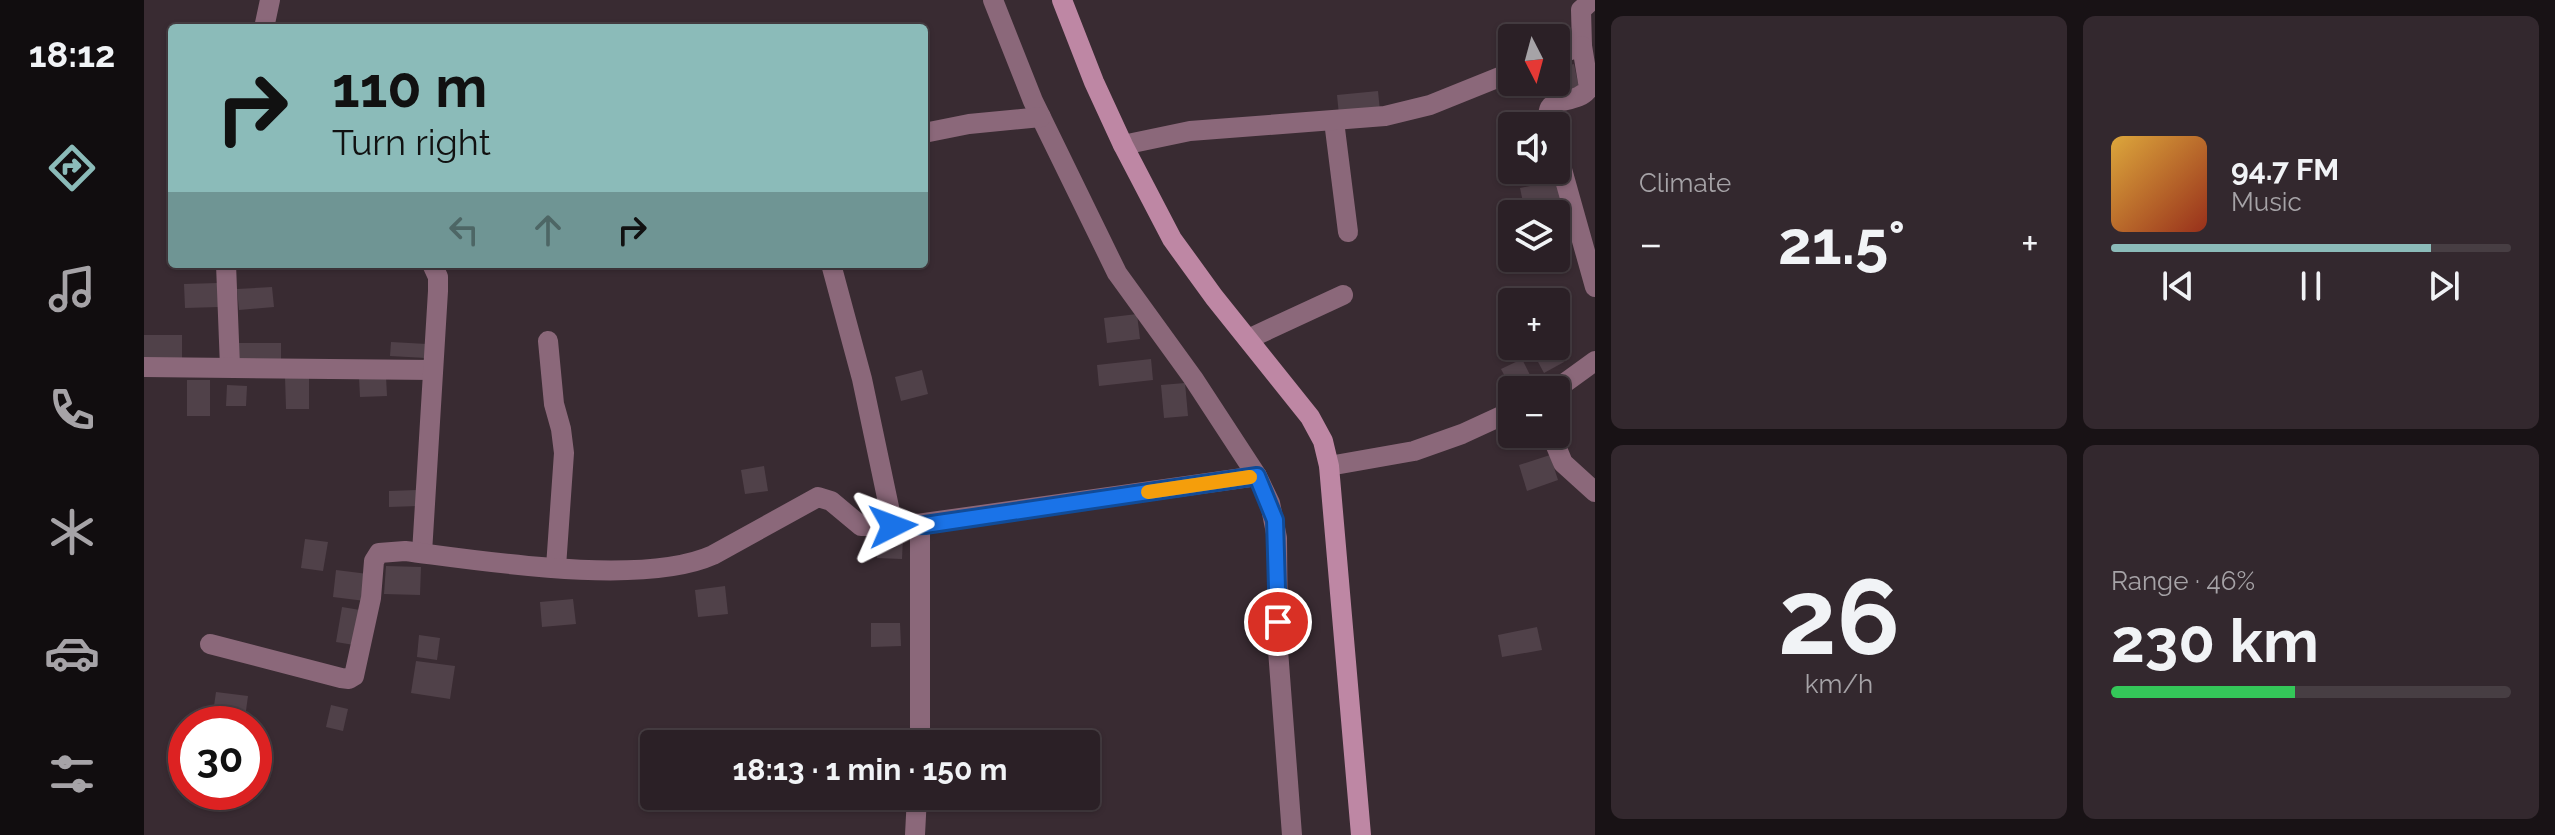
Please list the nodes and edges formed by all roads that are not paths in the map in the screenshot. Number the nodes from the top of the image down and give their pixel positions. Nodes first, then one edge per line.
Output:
1 (270, 0) edge
2 (993, 0) edge
3 (1062, 0) edge
4 (1592, 0) edge
5 (265, 24) edge
6 (1582, 46) junction
7 (1570, 50) edge
8 (1498, 78) edge
9 (1549, 112) edge
10 (1041, 117) junction
11 (1334, 121) junction
12 (928, 132) edge
13 (1123, 145) junction
14 (1566, 184) edge
15 (1348, 232) dead end
16 (226, 268) edge
17 (434, 268) edge
18 (832, 268) edge
19 (1595, 287) edge
20 (1343, 295) dead end
21 (1248, 339) junction
22 (548, 341) dead end
23 (1595, 361) edge
24 (144, 367) edge
25 (230, 367) junction
26 (433, 370) junction
27 (1570, 379) edge
28 (1498, 417) edge
29 (1557, 448) edge
30 (1329, 466) junction
31 (1257, 476) junction
32 (1595, 492) edge
33 (920, 525) junction
34 (893, 526) junction
35 (422, 553) junction
36 (556, 567) junction
37 (210, 644) dead end
38 (920, 730) edge
39 (916, 810) edge
40 (915, 835) edge
41 (1292, 835) edge
42 (1361, 835) edge

1 - 5 street
2 - 10 street
3 - 13 main road
4 - 6 street
6 - 7 street
6 - 9 street
8 - 11 street
10 - 12 street
10 - 31 street
11 - 13 street
11 - 15 street
13 - 21 main road
14 - 19 street
16 - 25 street
17 - 26 street
18 - 34 street
20 - 21 street
21 - 30 main road
22 - 36 street
23 - 27 street
24 - 25 street
25 - 26 street
26 - 35 street
28 - 30 street
29 - 32 street
30 - 42 main road
31 - 33 street
31 - 41 street
33 - 34 street
33 - 38 street
34 - 36 street
35 - 36 street
35 - 37 street
39 - 40 street

